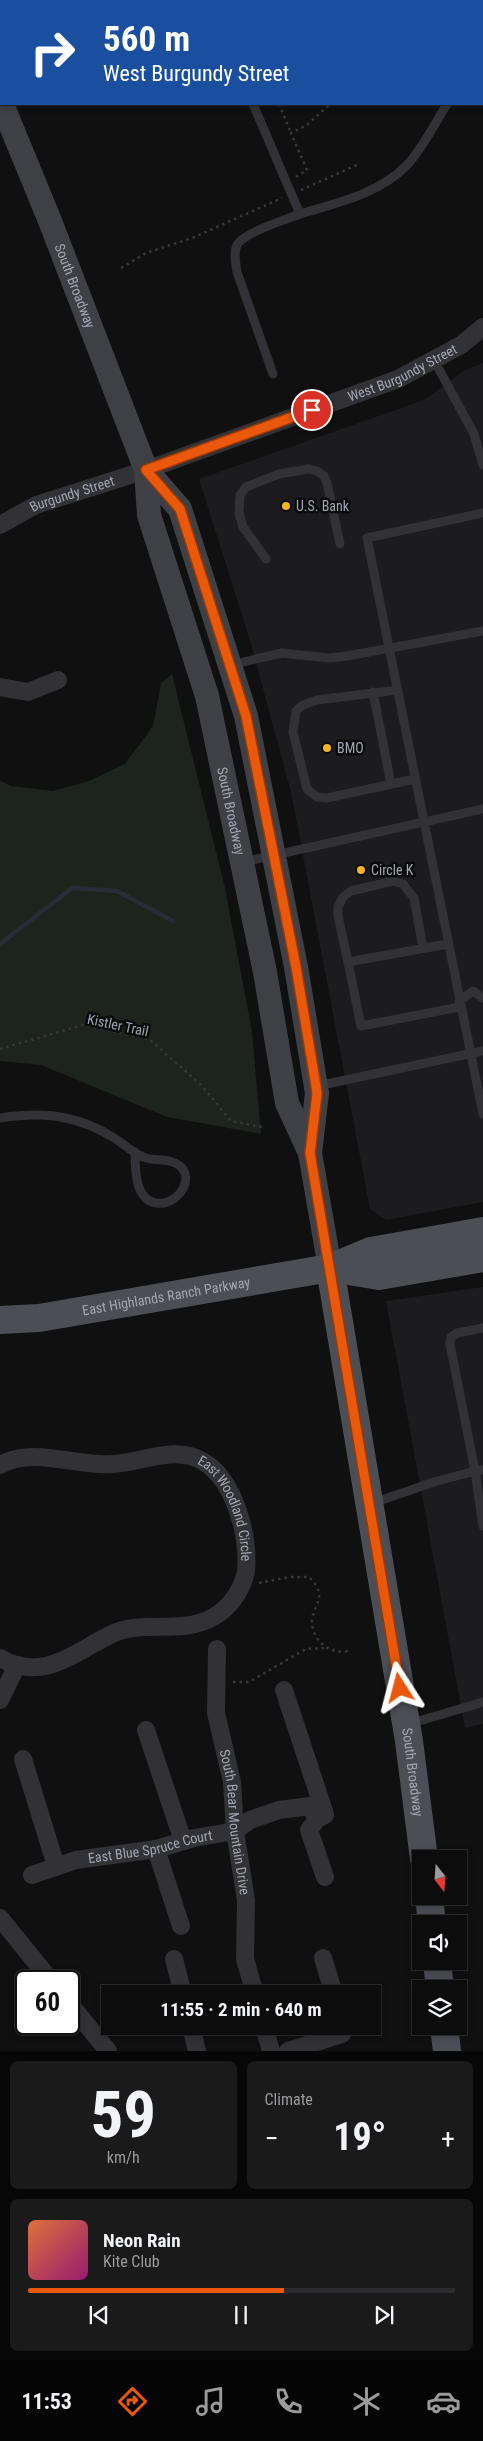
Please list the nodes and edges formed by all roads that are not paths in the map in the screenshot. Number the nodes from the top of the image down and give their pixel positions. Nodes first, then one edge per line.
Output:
1 (2, 105) edge
2 (253, 105) edge
3 (446, 105) edge
4 (300, 214) junction
5 (483, 327) edge
6 (434, 360) junction
7 (273, 374) dead end
8 (483, 464) edge
9 (146, 470) junction
10 (483, 512) edge
11 (0, 526) edge
12 (340, 544) dead end
13 (266, 559) dead end
14 (483, 631) edge
15 (390, 647) junction
16 (230, 665) junction
17 (58, 680) dead end
18 (0, 687) edge
19 (398, 690) junction
20 (374, 692) junction
21 (415, 779) junction
22 (391, 784) junction
23 (483, 809) edge
24 (424, 822) junction
25 (273, 855) junction
26 (243, 862) junction
27 (448, 944) junction
28 (423, 948) junction
29 (348, 962) junction
30 (483, 998) edge
31 (460, 1004) junction
32 (483, 1051) edge
33 (470, 1054) junction
34 (316, 1086) junction
35 (483, 1114) edge
36 (0, 1118) edge
37 (135, 1152) junction
38 (310, 1153) junction
39 (483, 1231) edge
40 (483, 1258) edge
41 (330, 1268) junction
42 (0, 1320) edge
43 (483, 1328) edge
44 (0, 1465) edge
45 (479, 1470) edge
46 (369, 1504) junction
47 (483, 1526) edge
48 (217, 1649) dead end
49 (0, 1658) edge
50 (17, 1665) junction
51 (284, 1690) dead end
52 (0, 1700) edge
53 (483, 1702) edge
54 (406, 1724) junction
55 (146, 1730) dead end
56 (23, 1760) dead end
57 (317, 1820) junction
58 (235, 1831) junction
59 (183, 1842) junction
60 (156, 1849) junction
61 (423, 1850) edge
62 (56, 1866) junction
63 (32, 1874) dead end
64 (325, 1877) dead end
65 (0, 1918) edge
66 (181, 1926) dead end
67 (323, 1958) dead end
68 (174, 1959) dead end
69 (42, 1970) edge
70 (181, 1985) edge
71 (252, 1985) edge
72 (331, 1985) edge
73 (80, 2017) edge
74 (193, 2035) edge
75 (267, 2035) edge
76 (339, 2035) edge
77 (445, 2035) edge
78 (108, 2051) edge
79 (197, 2051) edge
80 (271, 2051) edge
81 (288, 2051) edge
82 (447, 2051) edge

1 - 9 main road, South Broadway
2 - 4 lane
3 - 4 lane
4 - 7 lane
5 - 6 street, West Burgundy Street
6 - 8 lane
6 - 9 street, West Burgundy Street
9 - 11 street, Burgundy Street
9 - 16 main road, South Broadway
9 - 26 main road, South Broadway
10 - 15 lane
12 - 13 lane
14 - 15 lane
15 - 16 lane
15 - 19 lane
16 - 25 main road, South Broadway
17 - 18 street
19 - 20 lane
19 - 21 lane
20 - 22 lane
20 - 22 lane
21 - 22 lane
21 - 24 lane
23 - 24 lane
24 - 25 lane
24 - 27 lane
25 - 26 lane
25 - 34 main road, South Broadway
26 - 38 main road, South Broadway
27 - 28 lane
27 - 31 lane
28 - 29 lane
28 - 29 lane
29 - 31 lane
30 - 31 lane
31 - 33 lane
32 - 33 lane
33 - 34 lane
33 - 35 lane
34 - 38 main road, South Broadway
36 - 37 lane
37 - 37 lane
38 - 41 main road, South Broadway
39 - 41 main road
40 - 41 main road
41 - 42 main road, East Highlands Ranch Parkway
41 - 46 main road, South Broadway
43 - 45 lane
44 - 50 street, East Woodland Circle
45 - 46 lane
45 - 47 lane
46 - 54 main road, South Broadway
48 - 58 street, South Bear Mountain Drive
49 - 50 street, East Woodland Circle
50 - 52 street
51 - 57 street
53 - 54 lane
54 - 61 main road, South Broadway
55 - 59 street
56 - 62 street
57 - 58 street, East Blue Spruce Court
57 - 64 street
58 - 59 street, East Blue Spruce Court
58 - 71 street, South Bear Mountain Drive
59 - 60 street, East Blue Spruce Court
60 - 62 street, East Blue Spruce Court
60 - 66 street
62 - 63 street, East Blue Spruce Court
65 - 69 street
67 - 72 street
68 - 70 street
73 - 78 street
74 - 79 street
75 - 80 street
76 - 81 street
77 - 82 main road

